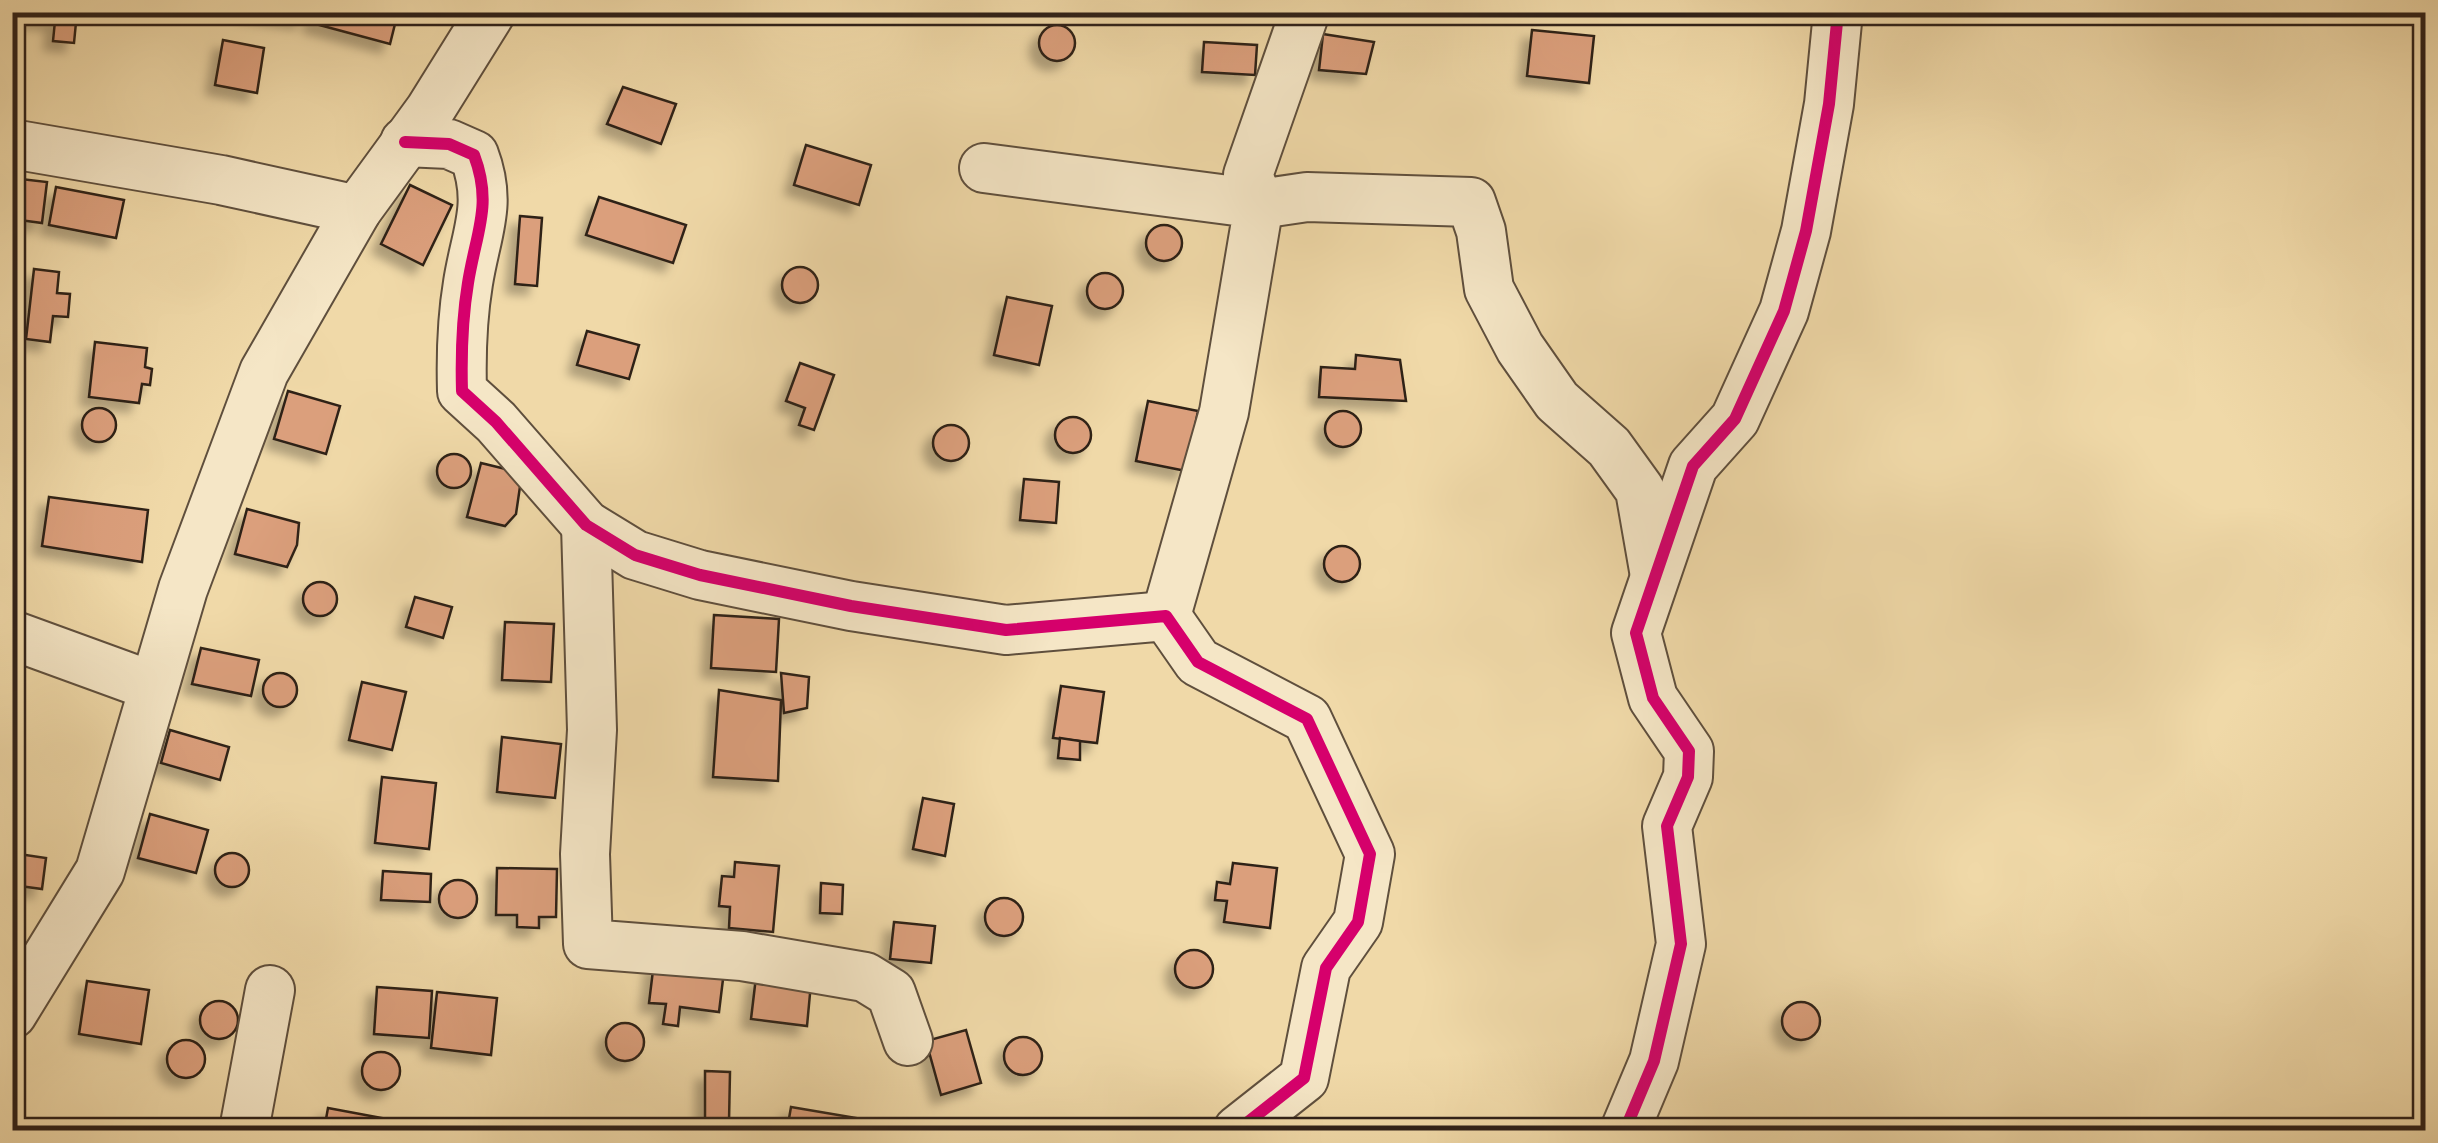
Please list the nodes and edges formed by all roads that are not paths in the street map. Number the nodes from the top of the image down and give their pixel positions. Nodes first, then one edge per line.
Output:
1 (492, 12) edge
2 (1306, 12) edge
3 (1838, 12) edge
4 (405, 142) junction
5 (12, 144) edge
6 (984, 168) dead end
7 (1260, 204) junction
8 (357, 210) junction
9 (586, 525) junction
10 (1655, 579) junction
11 (1166, 616) junction
12 (12, 635) edge
13 (152, 686) junction
14 (270, 990) dead end
15 (12, 1014) edge
16 (908, 1040) dead end
17 (244, 1130) edge
18 (1238, 1130) edge
19 (1626, 1130) edge

1 - 4 street
2 - 7 street
3 - 10 street
4 - 8 street
4 - 9 street
5 - 8 street
6 - 7 street
7 - 10 street
7 - 11 street
8 - 13 street
9 - 11 street
9 - 16 street
10 - 19 street
11 - 18 street
12 - 13 street
13 - 15 street
14 - 17 street

